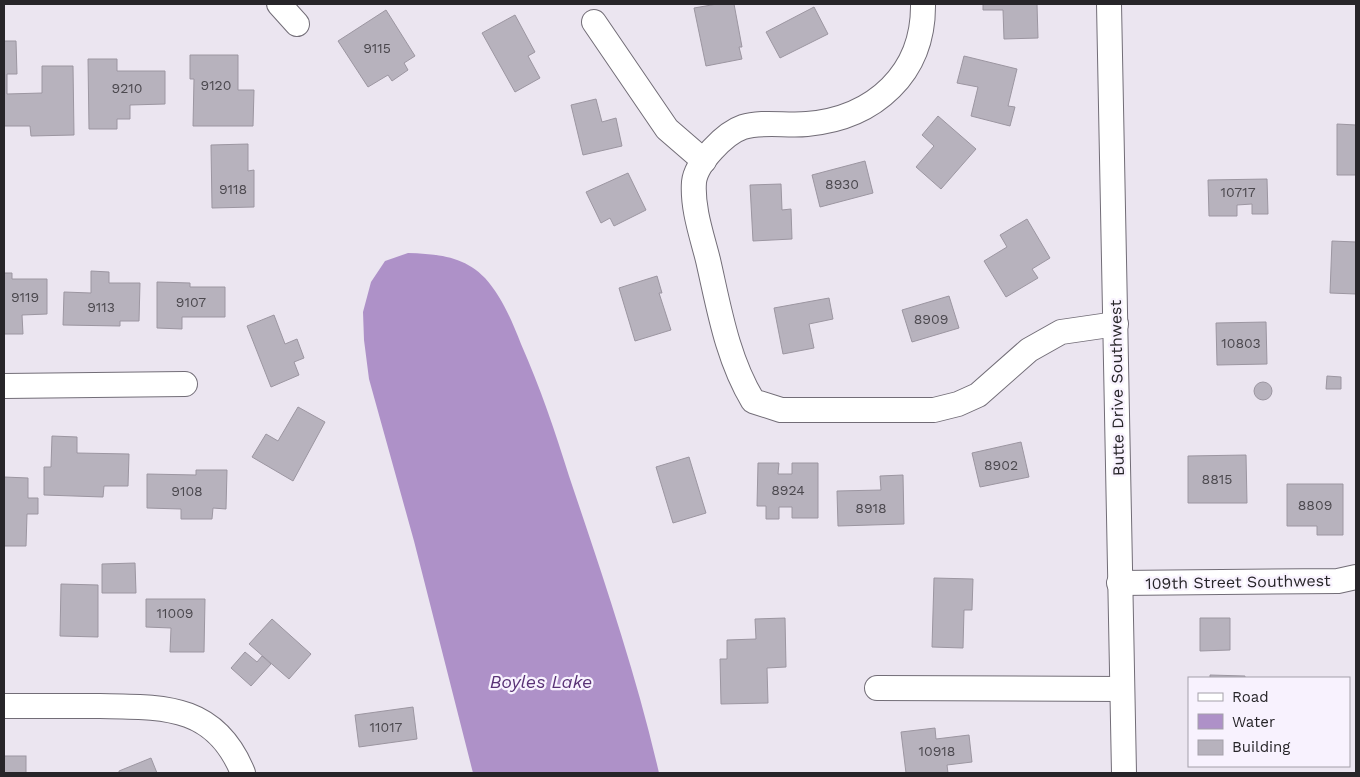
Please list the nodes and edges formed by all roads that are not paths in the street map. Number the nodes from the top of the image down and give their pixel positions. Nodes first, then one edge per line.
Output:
1 (278, 4) edge
2 (922, 4) edge
3 (1110, 4) edge
4 (594, 22) dead end
5 (297, 24) dead end
6 (704, 161) junction
7 (1116, 324) junction
8 (185, 384) dead end
9 (4, 386) edge
10 (1356, 577) edge
11 (1119, 583) junction
12 (877, 688) dead end
13 (1122, 689) junction
14 (4, 706) edge
15 (243, 773) edge
16 (1124, 773) edge

1 - 5 street
2 - 6 street
3 - 7 street, Butte Drive Southwest
4 - 6 street
6 - 7 street
7 - 11 street, Butte Drive Southwest
8 - 9 street
10 - 11 street, 109th Street Southwest
11 - 13 street, Butte Drive Southwest
12 - 13 street
13 - 16 street, Butte Drive Southwest
14 - 15 street

